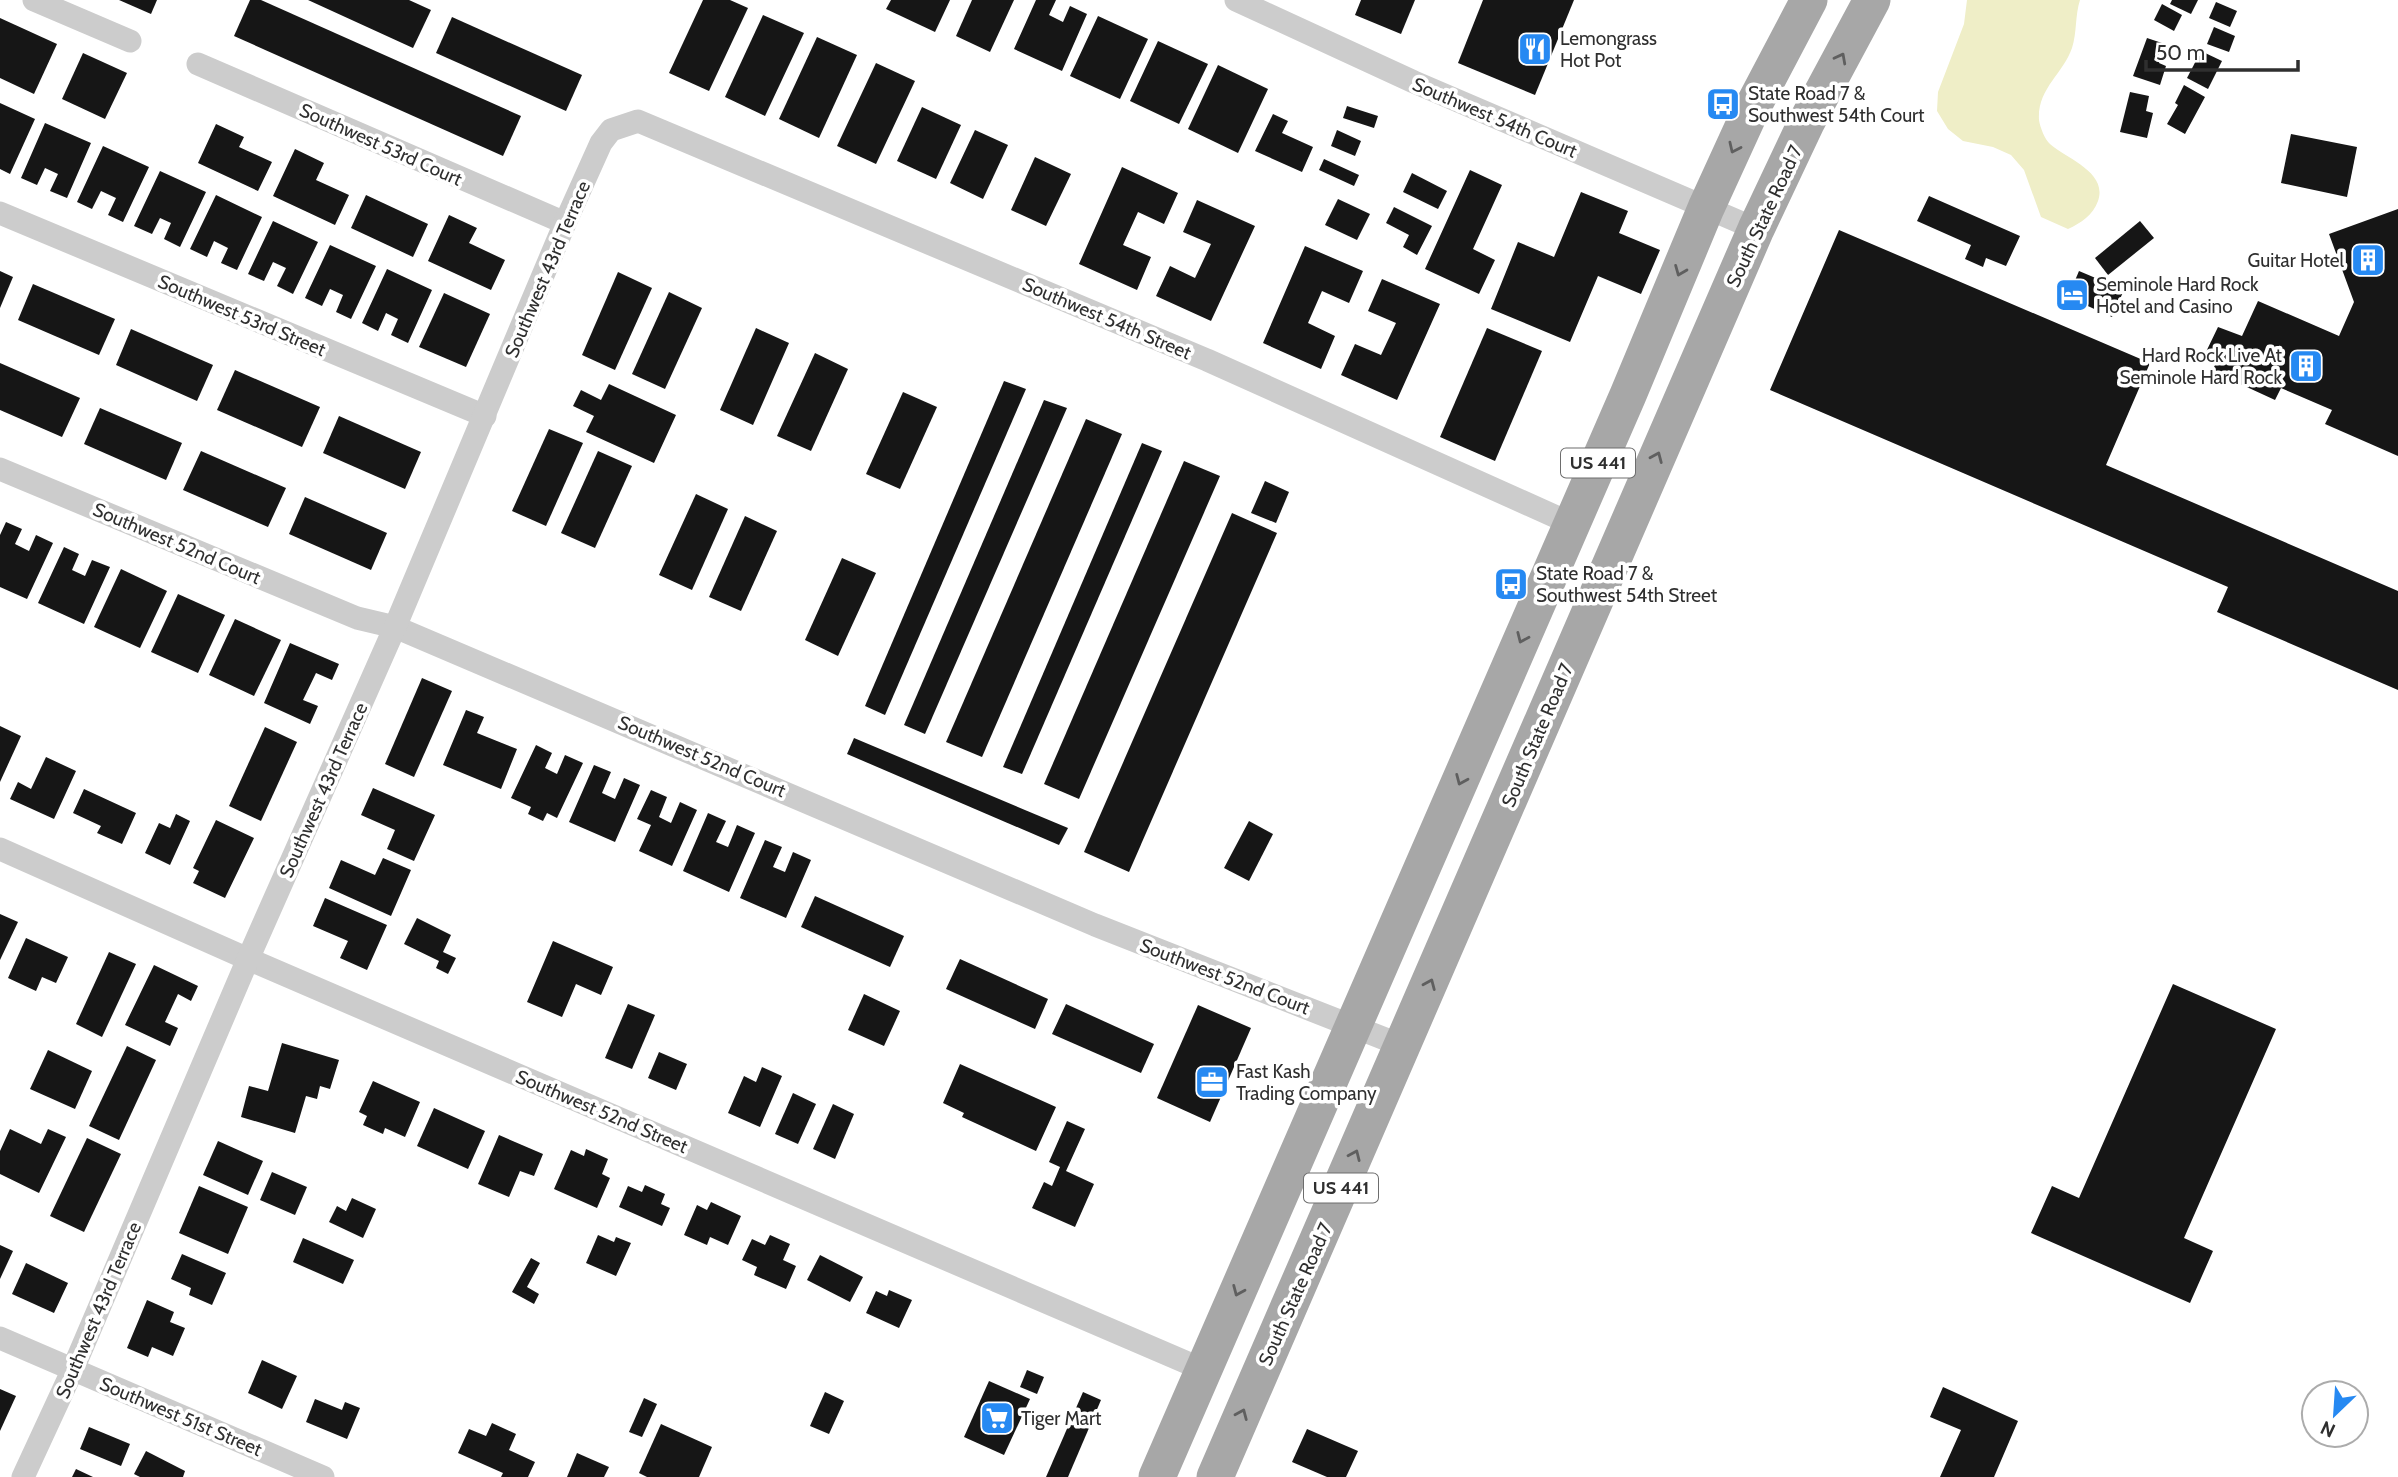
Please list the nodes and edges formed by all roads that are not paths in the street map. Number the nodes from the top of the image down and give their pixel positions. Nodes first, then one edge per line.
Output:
1 (34, 0) edge
2 (1236, 0) edge
3 (1809, 0) edge
4 (1872, 0) edge
5 (130, 41) dead end
6 (198, 64) dead end
7 (639, 121) joint
8 (1706, 208) junction
9 (0, 213) edge
10 (565, 223) junction
11 (1756, 229) junction
12 (485, 416) junction
13 (0, 470) edge
14 (1572, 524) junction
15 (395, 628) junction
16 (0, 849) edge
17 (248, 959) junction
18 (1353, 1026) junction
19 (1403, 1046) junction
20 (0, 1338) edge
21 (74, 1369) junction
22 (1204, 1370) junction
23 (23, 1477) edge
24 (323, 1477) edge
25 (1157, 1477) edge
26 (1215, 1477) edge

1 - 5 street
2 - 8 street, Southwest 54th Court
3 -> 8 main road, US 441
11 -> 4 main road, South State Road 7 / US 441
6 - 10 street, Southwest 53rd Court
7 - 10 street, Southwest 43rd Terrace
7 - 14 street, Southwest 54th Street
8 - 11 street, Southwest 54th Court
8 -> 14 main road, US 441
9 - 12 street, Southwest 53rd Street
10 - 12 street, Southwest 43rd Terrace
19 -> 11 main road, South State Road 7 / US 441
12 - 15 street, Southwest 43rd Terrace
13 - 15 street, Southwest 52nd Court
14 -> 18 main road, US 441
15 - 17 street, Southwest 43rd Terrace
15 - 18 street, Southwest 52nd Court
16 - 17 street, Southwest 52nd Street
17 - 21 street, Southwest 43rd Terrace
17 - 22 street, Southwest 52nd Street
18 - 19 street, Southwest 52nd Court
18 -> 22 main road, US 441
26 -> 19 main road, South State Road 7 / US 441
20 - 21 street, Southwest 51st Street
21 - 23 street, Southwest 43rd Terrace
21 - 24 street, Southwest 51st Street
22 - 25 main road, US 441

